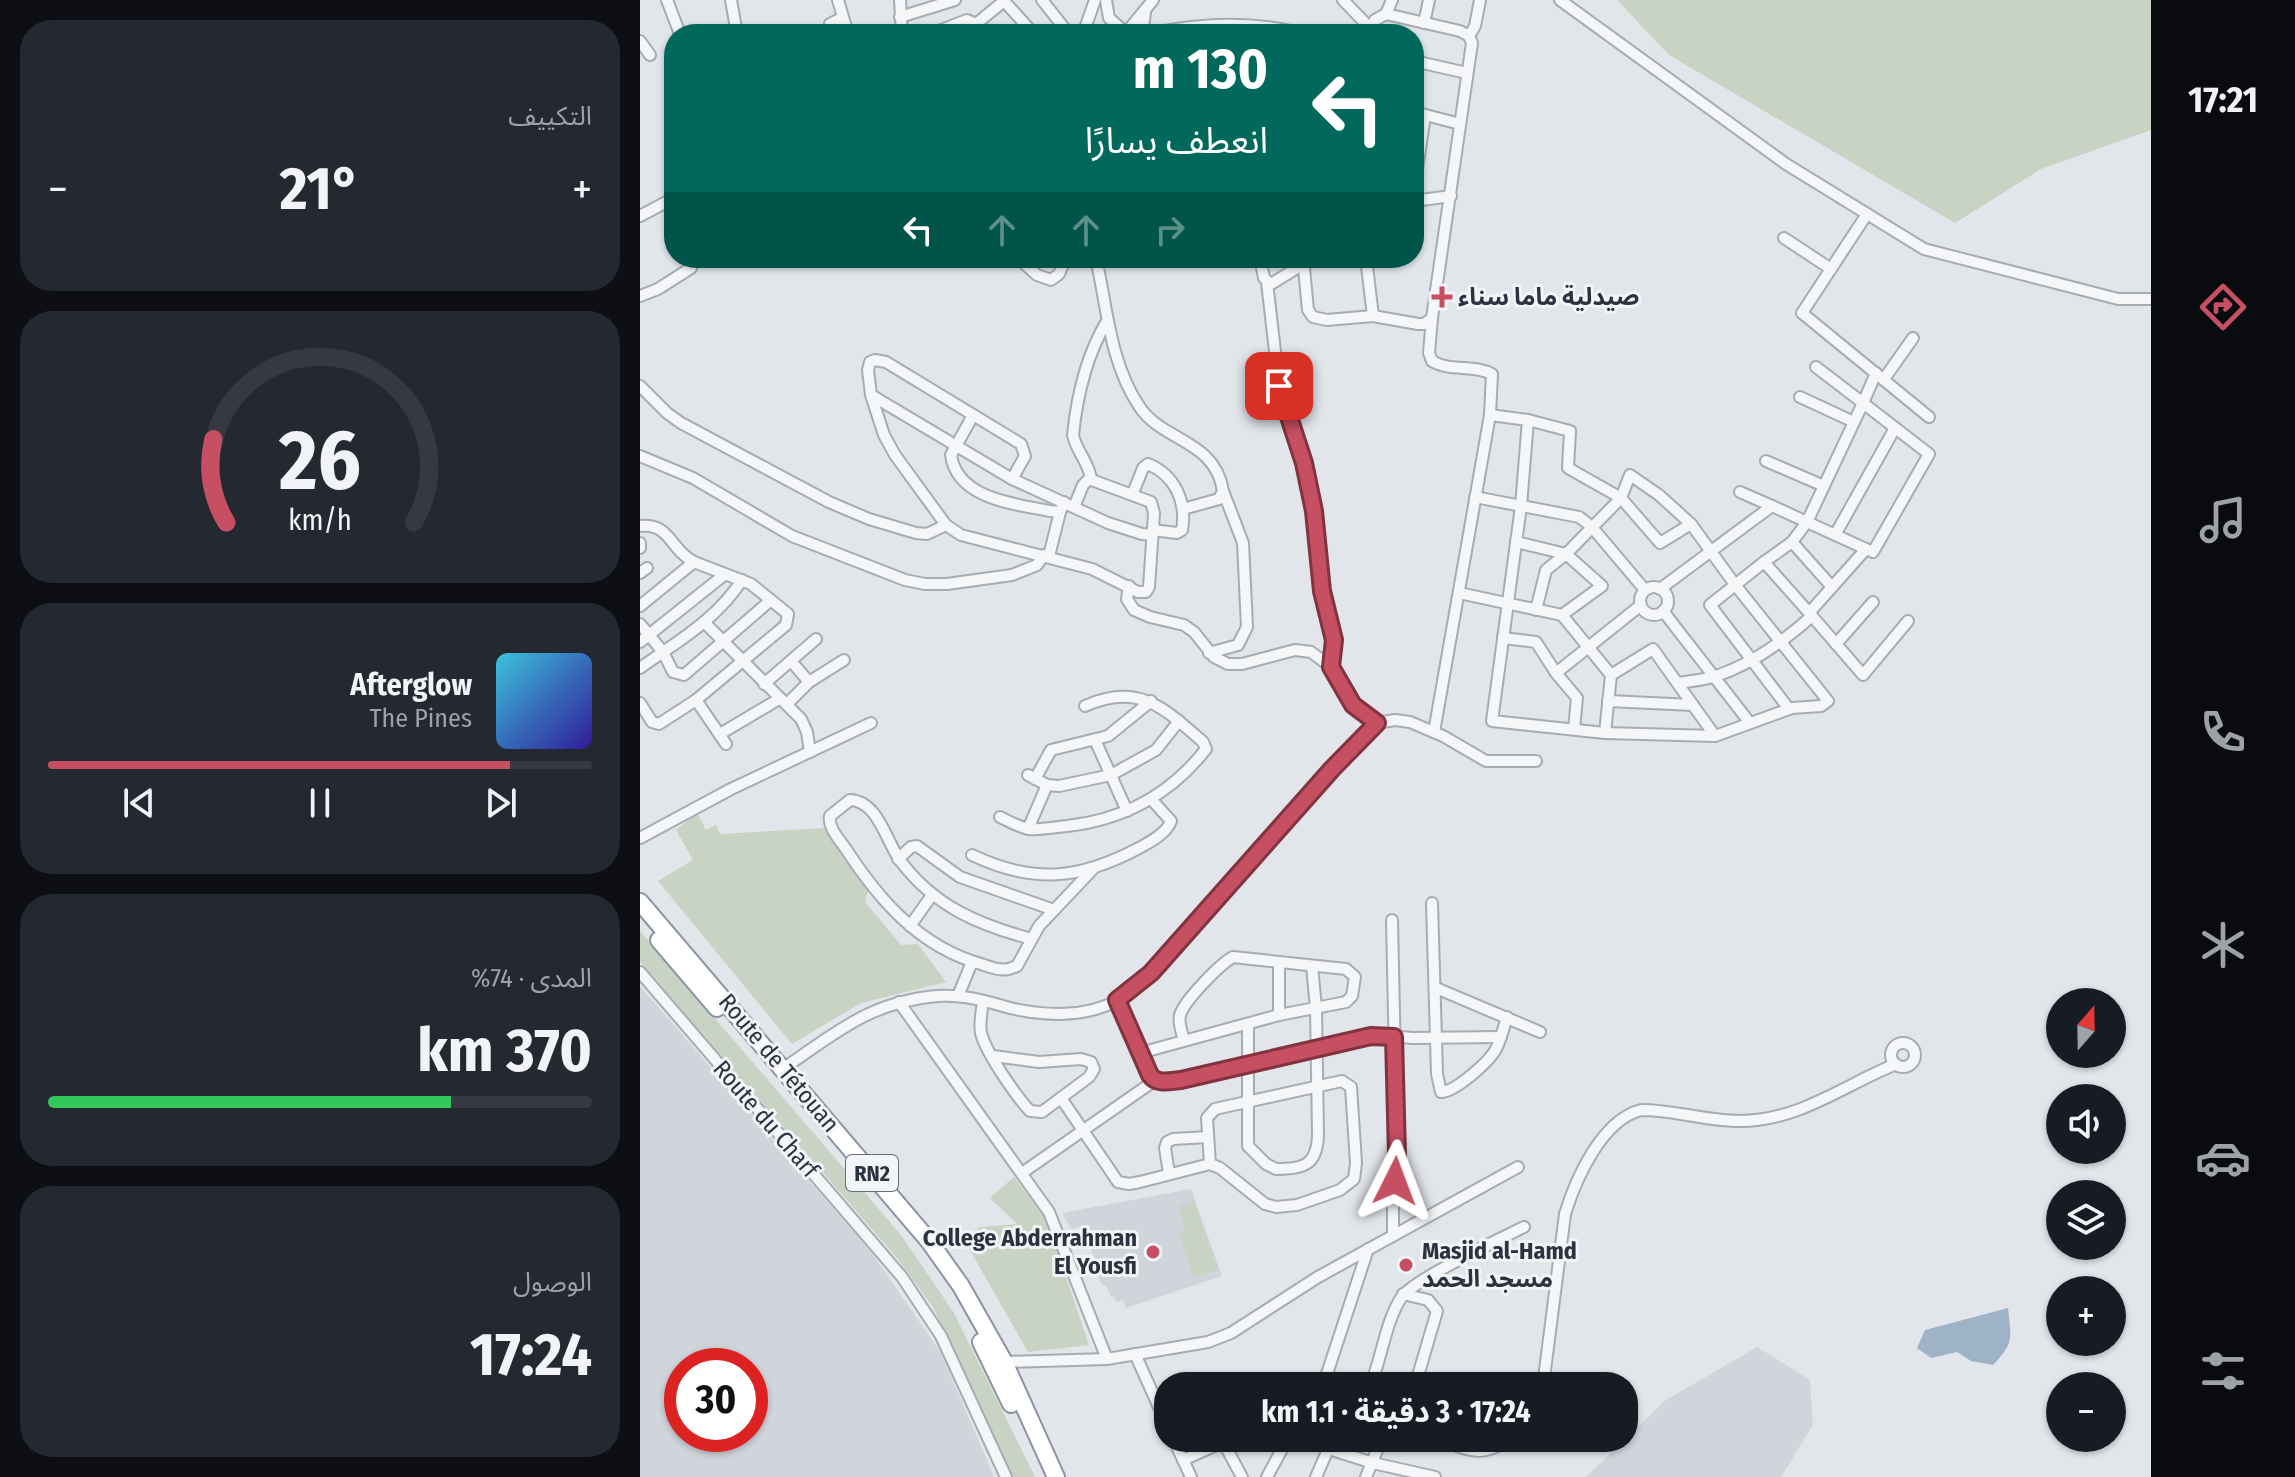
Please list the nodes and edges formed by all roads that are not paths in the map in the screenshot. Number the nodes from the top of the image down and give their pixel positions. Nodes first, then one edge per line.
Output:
1 (667, 0) edge
2 (731, 0) edge
3 (838, 0) edge
4 (900, 0) edge
5 (955, 0) edge
6 (1042, 0) edge
7 (1095, 0) edge
8 (1106, 0) edge
9 (1153, 0) edge
10 (1343, 0) edge
11 (1392, 0) edge
12 (1429, 0) edge
13 (1480, 0) edge
14 (1560, 0) edge
15 (1004, 1) edge
16 (1145, 11) junction
17 (1386, 14) junction
18 (900, 17) junction
19 (842, 18) junction
20 (1424, 23) junction
21 (676, 24) edge
22 (734, 24) edge
23 (830, 24) edge
24 (844, 24) edge
25 (901, 24) edge
26 (957, 24) edge
27 (976, 24) joint
28 (1025, 24) edge
29 (1061, 24) edge
30 (1087, 24) edge
31 (1115, 24) edge
32 (1134, 24) edge
33 (1143, 24) edge
34 (1364, 24) edge
35 (1374, 24) edge
36 (1469, 36) junction
37 (640, 41) edge
38 (650, 55) dead end
39 (1424, 63) edge
40 (1467, 73) junction
41 (1424, 115) edge
42 (1460, 124) junction
43 (1451, 196) junction
44 (1424, 200) edge
45 (664, 203) edge
46 (1867, 214) junction
47 (640, 216) edge
48 (1784, 238) dead end
49 (691, 268) dead end
50 (1029, 268) edge
51 (1062, 268) edge
52 (1098, 268) edge
53 (1262, 268) edge
54 (1296, 268) edge
55 (1307, 268) edge
56 (1367, 268) edge
57 (1831, 269) junction
58 (1267, 282) junction
59 (640, 296) edge
60 (2151, 299) edge
61 (1373, 316) junction
62 (1432, 318) junction
63 (1107, 321) junction
64 (1913, 338) dead end
65 (1816, 367) dead end
66 (1880, 376) junction
67 (640, 386) edge
68 (871, 395) junction
69 (1800, 397) dead end
70 (1863, 403) junction
71 (1490, 415) junction
72 (972, 417) junction
73 (1929, 417) dead end
74 (1528, 420) junction
75 (1854, 422) junction
76 (1895, 428) junction
77 (954, 446) junction
78 (640, 456) edge
79 (1766, 461) dead end
80 (1012, 479) junction
81 (1091, 479) junction
82 (1824, 486) junction
83 (1223, 491) junction
84 (1740, 492) dead end
85 (1133, 493) junction
86 (1475, 497) junction
87 (1621, 498) junction
88 (1521, 506) junction
89 (1772, 506) junction
90 (1066, 507) junction
91 (1183, 509) junction
92 (1807, 522) junction
93 (1691, 524) junction
94 (946, 525) junction
95 (640, 526) edge
96 (1591, 526) junction
97 (1153, 533) junction
98 (1835, 535) junction
99 (1516, 542) junction
100 (1792, 542) junction
101 (1866, 549) junction
102 (1712, 553) junction
103 (1566, 554) junction
104 (1047, 556) junction
105 (694, 562) junction
106 (1764, 562) junction
107 (724, 575) junction
108 (742, 580) junction
109 (1129, 586) junction
110 (1736, 586) junction
111 (1832, 587) junction
112 (1660, 589) junction
113 (1645, 590) junction
114 (1459, 593) junction
115 (771, 600) junction
116 (1873, 602) dead end
117 (1507, 603) junction
118 (1641, 605) junction
119 (640, 606) edge
120 (1536, 610) junction
121 (1663, 611) junction
122 (1810, 614) junction
123 (1562, 615) junction
124 (1908, 621) dead end
125 (704, 622) junction
126 (640, 624) edge
127 (644, 638) edge
128 (1503, 638) junction
129 (816, 639) dead end
130 (723, 640) junction
131 (1782, 643) junction
132 (1836, 644) junction
133 (1589, 648) junction
134 (663, 652) junction
135 (1209, 653) junction
136 (1752, 658) junction
137 (844, 660) dead end
138 (743, 661) junction
139 (791, 661) junction
140 (1331, 667) junction
141 (640, 668) edge
142 (1556, 673) junction
143 (1611, 675) junction
144 (1715, 677) junction
145 (809, 682) junction
146 (1678, 683) junction
147 (764, 684) junction
148 (696, 700) junction
149 (783, 701) junction
150 (1151, 701) junction
151 (1608, 701) junction
152 (640, 703) edge
153 (1693, 705) junction
154 (1085, 706) dead end
155 (1789, 709) junction
156 (1179, 721) junction
157 (871, 723) dead end
158 (1377, 723) junction
159 (1750, 723) junction
160 (1574, 729) junction
161 (1434, 732) junction
162 (1605, 733) junction
163 (1715, 736) junction
164 (1095, 740) junction
165 (810, 752) junction
166 (1536, 761) dead end
167 (1111, 775) junction
168 (1047, 785) junction
169 (1151, 799) junction
170 (1127, 811) junction
171 (1000, 817) dead end
172 (1028, 829) junction
173 (640, 838) edge
174 (972, 855) dead end
175 (898, 859) junction
176 (1093, 869) junction
177 (932, 895) junction
178 (640, 902) edge
179 (1432, 903) dead end
180 (1054, 910) junction
181 (640, 918) edge
182 (1392, 920) dead end
183 (910, 926) junction
184 (1032, 939) junction
185 (972, 962) junction
186 (1279, 962) junction
187 (1312, 966) junction
188 (640, 972) edge
189 (1436, 988) junction
190 (958, 996) junction
191 (1117, 1000) junction
192 (983, 1001) junction
193 (899, 1002) junction
194 (1316, 1008) junction
195 (1279, 1015) junction
196 (1507, 1017) junction
197 (1248, 1024) junction
198 (1540, 1032) dead end
199 (1437, 1036) junction
200 (1394, 1037) junction
201 (1501, 1037) junction
202 (1184, 1041) junction
203 (1317, 1047) junction
204 (1140, 1053) junction
205 (993, 1056) junction
206 (1249, 1063) junction
207 (1896, 1064) dead end
208 (784, 1068) junction
209 (1154, 1081) junction
210 (1317, 1087) junction
211 (1061, 1098) junction
212 (1249, 1102) junction
213 (1084, 1132) junction
214 (1208, 1137) junction
215 (1210, 1164) junction
216 (1518, 1167) dead end
217 (1022, 1173) junction
218 (1169, 1173) junction
219 (1524, 1227) dead end
220 (1393, 1236) junction
221 (1368, 1249) junction
222 (1403, 1294) junction
223 (1135, 1354) junction
224 (1107, 1359) junction
225 (1004, 1362) junction
226 (1328, 1372) edge
227 (1375, 1372) edge
228 (1419, 1372) edge
229 (1545, 1372) edge
230 (1154, 1396) edge
231 (1179, 1452) edge
232 (1199, 1452) edge
233 (1228, 1452) edge
234 (1280, 1452) edge
235 (1328, 1452) edge
236 (1338, 1452) edge
237 (1377, 1452) edge
238 (1183, 1460) junction
239 (1373, 1463) junction
240 (1006, 1477) edge
241 (1045, 1477) edge
242 (1056, 1477) edge
243 (1191, 1477) edge
244 (1242, 1477) edge
245 (1267, 1477) edge
246 (1316, 1477) edge
247 (1366, 1477) edge
248 (1435, 1477) edge

1 - 21 street
2 - 22 street
3 - 19 street
4 - 18 street
5 - 18 street
6 - 29 street
7 - 30 street
8 - 31 street
9 - 16 street
10 - 34 street
11 - 17 street
12 - 20 street
13 - 36 street
14 - 46 street
15 - 27 street
15 - 28 street
16 - 32 street
16 - 33 street
17 - 20 street
17 - 35 street
18 - 25 street
19 - 23 street
19 - 24 street
20 - 36 street
26 - 27 street
36 - 40 street
37 - 38 street
39 - 40 street
40 - 42 street
41 - 42 street
42 - 43 street
43 - 44 street
43 - 62 street
45 - 47 street
46 - 57 street
46 - 60 street
48 - 57 street
49 - 59 street
50 - 51 street
52 - 63 street
53 - 58 street
54 - 58 street
55 - 61 street
56 - 61 street
57 - 66 street
58 - 140 street
61 - 62 street
62 - 71 street
63 - 81 street
63 - 83 street
64 - 66 street
65 - 70 street
66 - 70 street
66 - 73 street
67 - 94 street
68 - 72 street
68 - 77 street
68 - 94 street
69 - 75 street
70 - 75 street
70 - 76 street
71 - 74 street
71 - 86 street
72 - 77 street
72 - 80 street
74 - 87 street
74 - 88 street
75 - 82 street
76 - 98 street
76 - 101 street
77 - 80 street
77 - 90 street
78 - 104 street
79 - 82 street
80 - 90 street
81 - 85 street
81 - 90 street
82 - 92 street
83 - 91 street
83 - 135 street
84 - 89 street
85 - 91 street
85 - 97 street
86 - 88 street
86 - 114 street
87 - 93 street
87 - 93 street
87 - 96 street
88 - 96 street
88 - 99 street
89 - 92 street
89 - 102 street
90 - 97 street
90 - 104 street
91 - 97 street
92 - 98 street
92 - 100 street
93 - 102 street
94 - 104 street
95 - 105 street
96 - 103 street
96 - 113 street
97 - 109 street
98 - 101 street
99 - 103 street
99 - 117 street
100 - 106 street
100 - 111 street
101 - 111 street
102 - 110 street
102 - 112 street
103 - 120 street
103 - 123 street
104 - 109 street
105 - 107 street
105 - 119 street
106 - 110 street
106 - 122 street
107 - 108 street
107 - 127 street
108 - 115 street
108 - 125 street
109 - 135 street
110 - 131 street
110 - 136 street
111 - 122 street
112 - 113 street
112 - 121 street
113 - 118 street
114 - 117 street
114 - 161 street
115 - 130 street
115 - 138 street
116 - 132 street
117 - 120 street
117 - 128 street
118 - 121 street
118 - 133 street
120 - 123 street
121 - 144 street
122 - 131 street
122 - 132 street
123 - 133 street
124 - 132 street
125 - 130 street
125 - 134 street
126 - 127 street
127 - 134 street
128 - 142 street
128 - 160 street
129 - 139 street
130 - 134 street
130 - 138 street
131 - 136 street
131 - 155 street
133 - 142 street
133 - 143 street
134 - 141 street
135 - 140 street
136 - 144 street
136 - 155 street
137 - 145 street
138 - 147 street
138 - 148 street
139 - 145 street
139 - 147 street
140 - 158 street
142 - 160 street
143 - 146 street
143 - 151 street
144 - 146 street
144 - 159 street
145 - 149 street
146 - 153 street
147 - 149 street
148 - 149 street
148 - 152 street
149 - 165 street
150 - 154 street
150 - 156 street
150 - 164 street
151 - 153 street
151 - 162 street
153 - 163 street
155 - 159 street
156 - 167 street
156 - 169 street
157 - 165 street
158 - 161 street
158 - 191 street
159 - 163 street
160 - 162 street
161 - 166 street
162 - 163 street
164 - 167 street
164 - 168 street
165 - 173 street
167 - 168 street
167 - 170 street
168 - 172 street
169 - 170 street
169 - 176 street
170 - 172 street
171 - 172 street
174 - 176 street
175 - 177 street
175 - 180 street
175 - 183 street
176 - 180 street
177 - 183 street
177 - 184 street
178 - 208 highway, Route de Tétouan / RN2
179 - 189 street
180 - 184 street
181 - 241 highway, Route de Tétouan / RN2
182 - 200 street
183 - 185 street
184 - 185 street
185 - 190 street
186 - 187 street
186 - 195 street
186 - 202 street
187 - 194 street
187 - 194 street
188 - 240 street, Route du Charf
189 - 196 street
189 - 199 street
190 - 192 street
190 - 193 street
191 - 192 street
191 - 204 street
192 - 205 street
193 - 208 street
193 - 217 street
194 - 195 street
194 - 203 street
195 - 197 street
196 - 198 street
196 - 201 street
197 - 202 street
197 - 206 street
199 - 200 street
199 - 201 street
199 - 201 street
200 - 203 street
200 - 220 street
202 - 204 street
203 - 206 street
203 - 210 street
204 - 209 street
205 - 211 street
205 - 211 street
206 - 209 street
206 - 212 street
207 - 229 street
208 - 225 highway, Route de Tétouan / RN2
209 - 213 street
210 - 212 street
210 - 212 street
210 - 215 street
211 - 213 street
212 - 214 street
213 - 217 street
213 - 218 street
214 - 215 street
214 - 218 street
215 - 218 street
216 - 220 street
217 - 224 street
219 - 222 street
220 - 221 street
221 - 223 street
221 - 226 street
222 - 227 street
222 - 228 street
223 - 224 street
223 - 230 street
224 - 225 street
225 - 242 highway, Route de Tétouan / RN2
231 - 238 street
232 - 238 street
233 - 244 street
234 - 245 street
235 - 246 street
236 - 239 street
237 - 239 street
238 - 243 street
239 - 247 street
239 - 248 street

